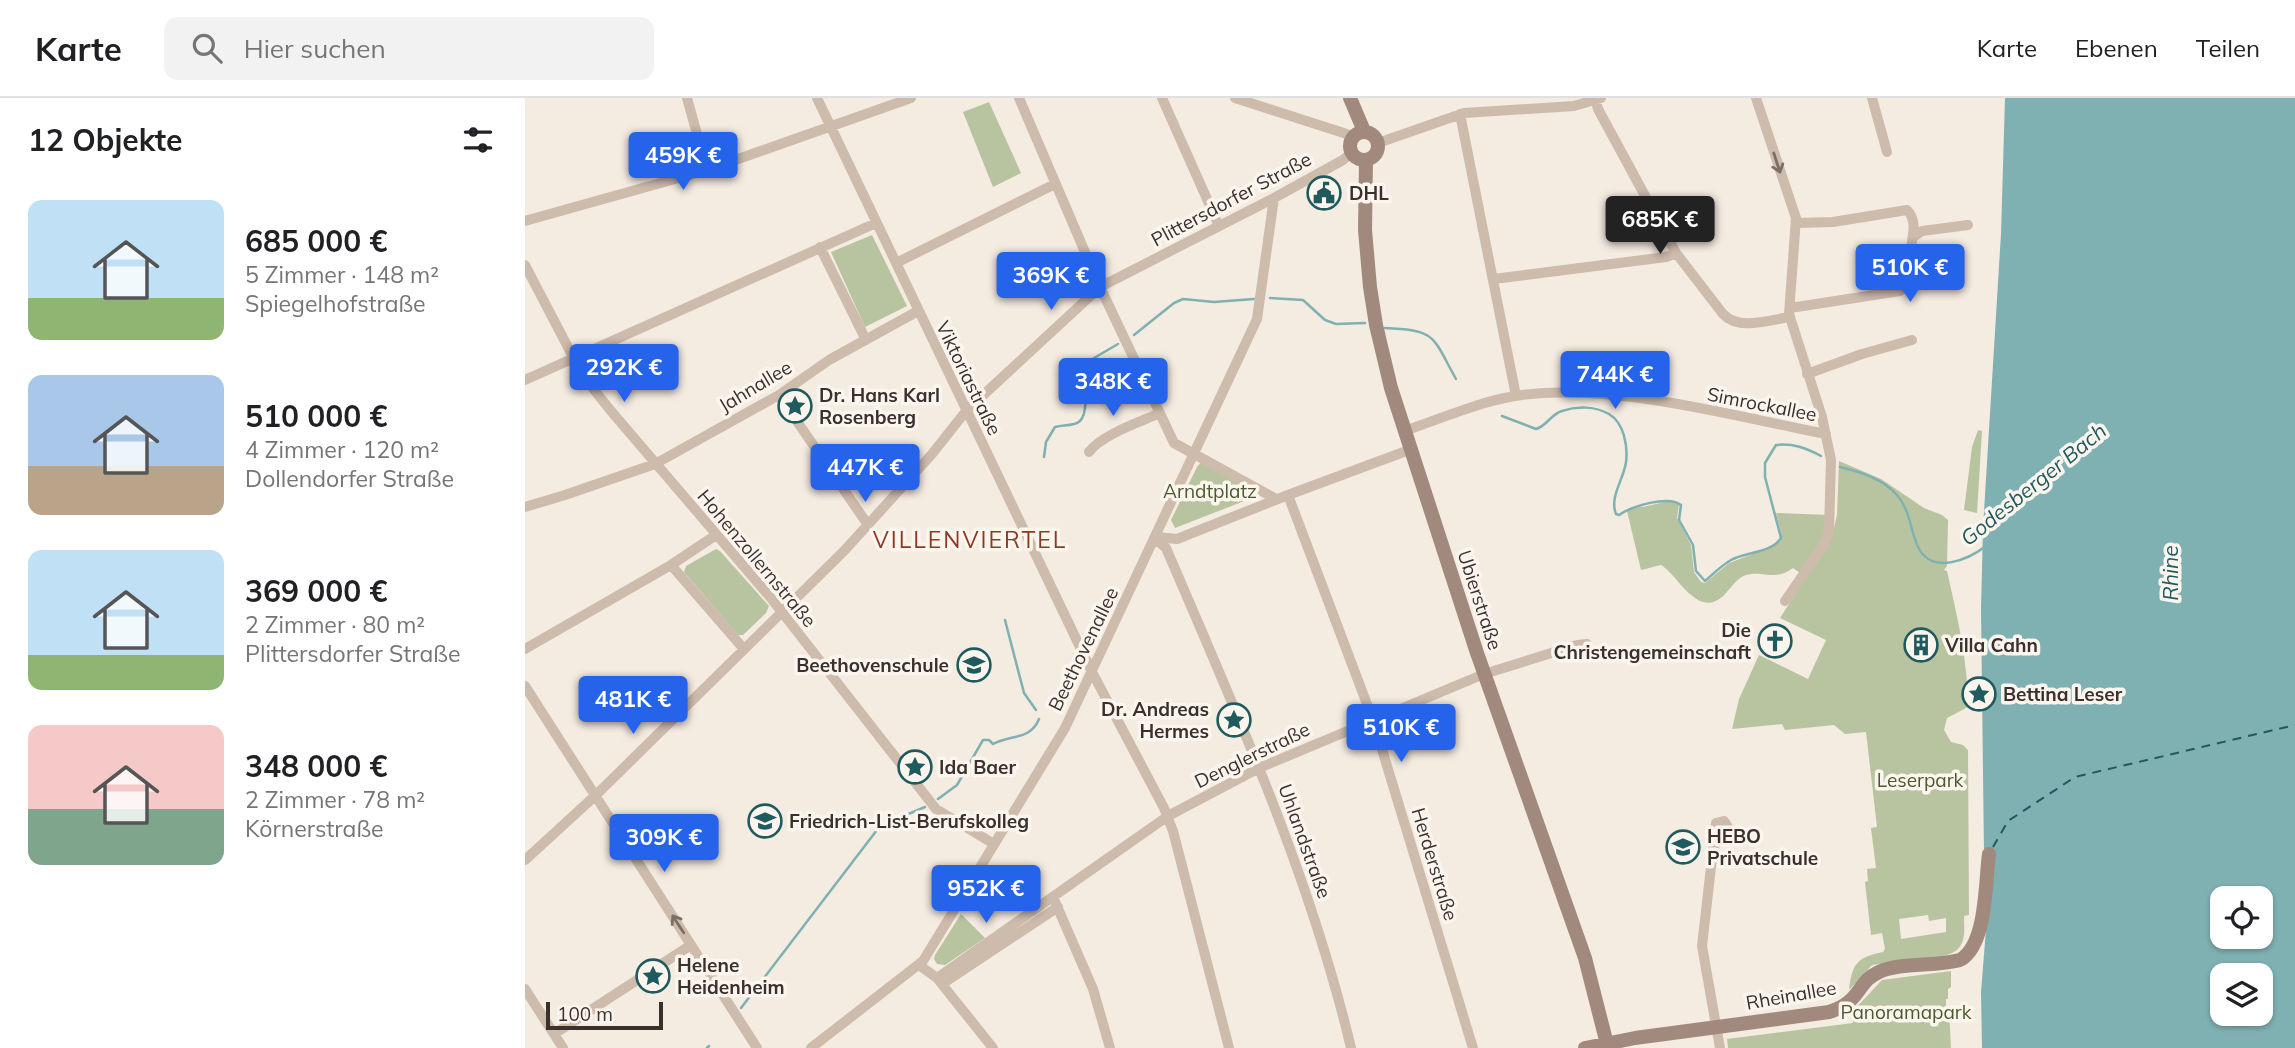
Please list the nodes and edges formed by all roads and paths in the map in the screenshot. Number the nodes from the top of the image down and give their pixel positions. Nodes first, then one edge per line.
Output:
1 (687, 98) edge
2 (817, 98) edge
3 (911, 98) edge
4 (1019, 98) edge
5 (1162, 98) edge
6 (1235, 98) edge
7 (1350, 98) edge
8 (1756, 98) edge
9 (1872, 98) edge
10 (1597, 99) edge
11 (1460, 114) junction
12 (830, 125) junction
13 (1359, 134) junction
14 (1378, 143) junction
15 (1351, 152) junction
16 (1887, 152) dead end
17 (1366, 160) junction
18 (707, 170) junction
19 (1055, 184) junction
20 (1274, 198) junction
21 (525, 221) edge
22 (877, 223) junction
23 (1797, 223) junction
24 (1968, 225) dead end
25 (1219, 226) junction
26 (1915, 236) junction
27 (820, 247) junction
28 (1676, 253) junction
29 (896, 263) junction
30 (525, 265) edge
31 (1494, 279) junction
32 (1100, 287) junction
33 (918, 311) junction
34 (1790, 313) junction
35 (866, 340) junction
36 (1912, 340) dead end
37 (573, 357) junction
38 (1807, 373) junction
39 (525, 380) edge
40 (779, 395) junction
41 (1516, 396) junction
42 (966, 411) junction
43 (1160, 414) junction
44 (1404, 431) junction
45 (1826, 434) junction
46 (1409, 450) junction
47 (1089, 452) dead end
48 (1195, 453) junction
49 (655, 464) junction
50 (1288, 495) junction
51 (1276, 499) junction
52 (525, 507) edge
53 (868, 525) junction
54 (716, 536) junction
55 (1156, 538) junction
56 (1169, 544) junction
57 (671, 565) junction
58 (1785, 601) dead end
59 (782, 612) junction
60 (1587, 644) dead end
61 (743, 648) junction
62 (525, 649) edge
63 (1092, 671) junction
64 (1484, 674) junction
65 (525, 686) edge
66 (1373, 720) junction
67 (1259, 768) junction
68 (596, 795) junction
69 (1168, 816) junction
70 (994, 844) junction
71 (1714, 846) dead end
72 (1989, 854) dead end
73 (525, 860) edge
74 (1053, 897) junction
75 (1058, 907) junction
76 (1001, 940) junction
77 (691, 945) junction
78 (919, 965) junction
79 (939, 981) junction
80 (525, 989) edge
81 (1602, 1021) junction
82 (1717, 1027) junction
83 (554, 1034) junction
84 (1635, 1038) junction
85 (1608, 1045) edge
86 (563, 1048) edge
87 (757, 1048) edge
88 (811, 1048) edge
89 (992, 1048) edge
90 (1110, 1048) edge
91 (1229, 1048) edge
92 (1352, 1048) edge
93 (1473, 1048) edge
94 (1585, 1048) edge
95 (1720, 1048) edge

1 - 18 street
2 - 12 street, Viktoriastraße
3 - 12 street
4 - 19 street
5 - 25 street
6 - 13 street
7 - 13 main road
8 -> 23 street
9 - 16 street
10 - 11 street
10 - 28 street
11 - 14 street
11 - 31 street
12 - 18 street
12 - 22 street, Viktoriastraße
13 - 14 main road
13 - 15 main road
14 - 17 main road
15 - 17 main road
15 - 20 street, Plittersdorfer Straße
17 - 44 main road, Ubierstraße
18 - 21 street
19 - 29 street
19 - 32 street
20 - 25 street, Plittersdorfer Straße
20 - 48 street, Beethovenallee
22 - 27 street
22 - 29 street, Viktoriastraße
23 - 26 street
23 - 34 street
24 - 26 street
25 - 32 street, Plittersdorfer Straße
26 - 34 street
27 - 35 street
27 - 37 street
28 - 31 street
28 - 34 street
29 - 33 street, Viktoriastraße
30 - 37 street, Hohenzollernstraße
31 - 41 street
32 - 42 street, Plittersdorfer Straße
32 - 43 street
33 - 35 street, Jahnallee
33 - 42 street, Viktoriastraße
34 - 38 street
35 - 40 street, Jahnallee
36 - 38 street
37 - 39 street
37 - 49 street, Hohenzollernstraße
38 - 45 street
40 - 49 street, Jahnallee
40 - 53 street
41 - 44 street, Simrockallee
41 - 45 street, Simrockallee
42 - 53 street, Plittersdorfer Straße
42 - 63 street, Viktoriastraße
43 - 47 street
43 - 48 street
44 - 46 main road, Ubierstraße
45 - 58 street
46 - 50 street
46 - 64 main road, Ubierstraße
48 - 51 street
48 - 55 street, Beethovenallee
49 - 52 street, Jahnallee
49 - 54 street, Hohenzollernstraße
50 - 51 street
50 - 66 street, Herderstraße
51 - 56 street
53 - 59 street, Plittersdorfer Straße
54 - 57 street
54 - 59 street, Hohenzollernstraße
55 - 56 street, Uhlandstraße
55 - 63 street, Beethovenallee
56 - 67 street, Uhlandstraße
57 - 61 street
57 - 62 street
59 - 61 street, Plittersdorfer Straße
59 - 70 street, Hohenzollernstraße
60 - 64 street, Denglerstraße
61 - 68 street, Plittersdorfer Straße
63 - 69 street, Viktoriastraße
63 - 70 street, Beethovenallee
64 - 66 street, Denglerstraße
64 - 81 main road, Ubierstraße
65 - 68 street
66 - 67 street, Denglerstraße
66 - 93 street, Herderstraße
67 - 69 street, Denglerstraße
67 - 92 street, Uhlandstraße
68 - 73 street, Plittersdorfer Straße
77 -> 68 street
69 - 74 street, Denglerstraße
69 - 91 street, Viktoriastraße
70 - 78 street, Beethovenallee
71 - 82 street
72 - 82 main road, Rheinallee
74 - 75 street
74 - 76 street, Denglerstraße
75 - 76 street, Denglerstraße
75 - 90 street
76 - 79 street, Denglerstraße
77 - 83 street
77 - 87 street
78 - 79 street
78 - 88 street, Beethovenallee
79 - 89 street
80 - 83 street
81 - 84 main road
81 - 85 main road, Ubierstraße
82 - 84 main road, Rheinallee
82 - 95 street
83 - 86 street
84 - 85 main road, Rheinallee
85 - 94 main road, Rheinallee

